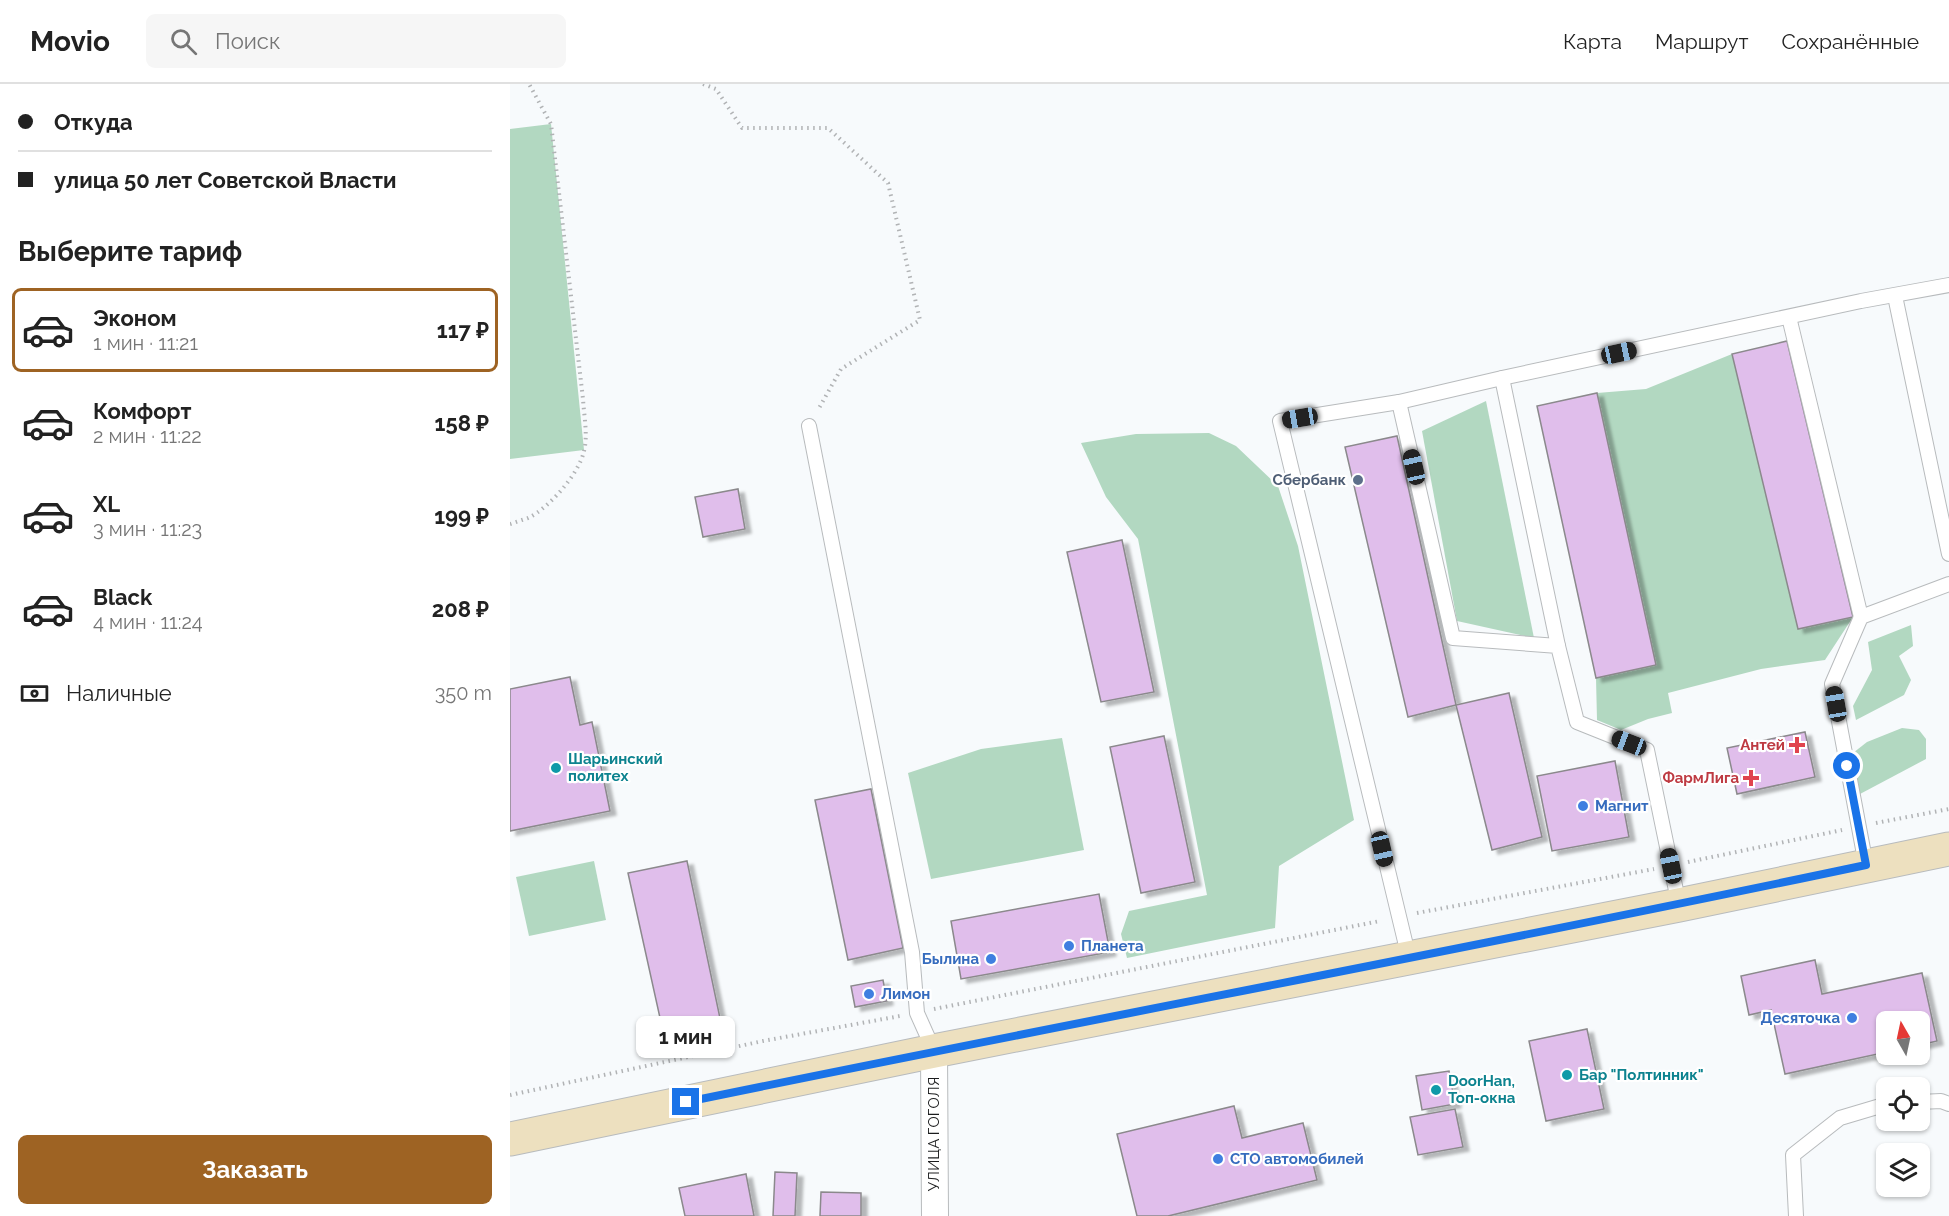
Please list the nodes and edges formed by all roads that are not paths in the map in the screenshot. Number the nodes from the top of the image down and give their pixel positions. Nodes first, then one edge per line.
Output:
1 (1949, 285) edge
2 (1895, 296) junction
3 (1789, 317) junction
4 (1502, 378) junction
5 (1399, 402) junction
6 (809, 426) road end
7 (1949, 554) edge
8 (1949, 584) edge
9 (1861, 616) junction
10 (1558, 646) junction
11 (1949, 849) edge
12 (1866, 865) junction
13 (1679, 905) junction
14 (1409, 958) junction
15 (934, 1051) junction
16 (1930, 1102) edge
17 (1949, 1104) edge
18 (1876, 1107) edge
19 (510, 1138) edge
20 (935, 1216) edge
21 (1796, 1216) edge

1 - 2 lane
2 - 3 lane
2 - 7 lane
3 - 4 lane
3 - 9 lane
4 - 5 lane
4 - 10 lane
5 - 10 lane
5 - 14 lane
6 - 15 lane
8 - 9 lane
9 - 12 lane
10 - 13 lane
11 - 12 street
12 - 13 street
13 - 14 street
14 - 15 street
15 - 19 street
15 - 20 street, УЛИЦА ГОГОЛЯ
16 - 17 lane
18 - 21 lane

